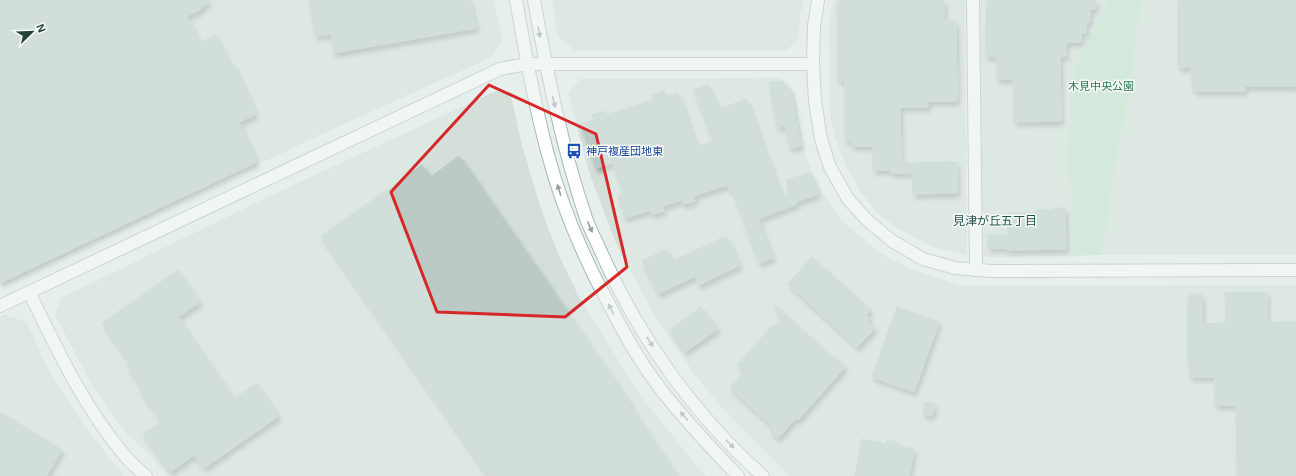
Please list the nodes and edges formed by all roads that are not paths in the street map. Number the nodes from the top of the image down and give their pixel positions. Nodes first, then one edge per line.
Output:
1 (516, 0) edge
2 (534, 0) edge
3 (818, 0) edge
4 (974, 0) edge
5 (527, 64) junction
6 (545, 64) junction
7 (813, 64) junction
8 (976, 270) junction
9 (1296, 270) edge
10 (29, 292) junction
11 (0, 306) edge
12 (146, 476) edge
13 (738, 476) edge
14 (763, 476) edge

1 - 5 street
2 -> 6 street
3 - 7 street
4 - 8 street
5 - 6 street
5 - 10 street
13 -> 5 street
6 - 7 street
6 -> 14 street
7 - 8 street
8 - 9 street
10 - 11 street
10 - 12 street

